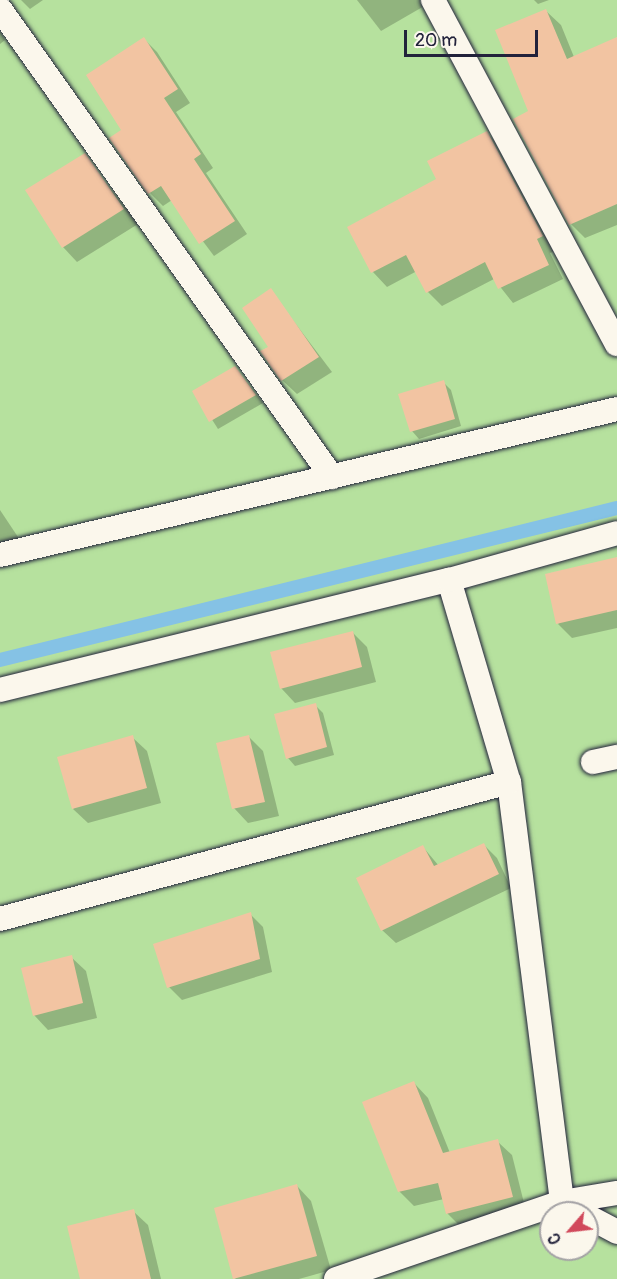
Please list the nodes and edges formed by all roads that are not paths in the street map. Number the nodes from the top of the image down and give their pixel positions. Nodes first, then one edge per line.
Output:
1 (433, 0) edge
2 (0, 9) edge
3 (617, 345) edge
4 (617, 409) edge
5 (332, 477) junction
6 (617, 533) edge
7 (0, 555) edge
8 (449, 579) junction
9 (0, 690) edge
10 (617, 756) edge
11 (593, 762) dead end
12 (509, 782) junction
13 (0, 919) edge
14 (617, 1193) edge
15 (571, 1201) edge
16 (593, 1201) edge
17 (539, 1218) edge
18 (599, 1222) edge
19 (617, 1232) edge
20 (336, 1279) edge

1 - 3 lane
2 - 5 lane
4 - 5 lane
5 - 7 lane
6 - 8 lane
8 - 9 lane
8 - 12 lane
10 - 11 lane
12 - 13 lane
12 - 15 lane
14 - 16 lane
17 - 20 lane
18 - 19 lane

